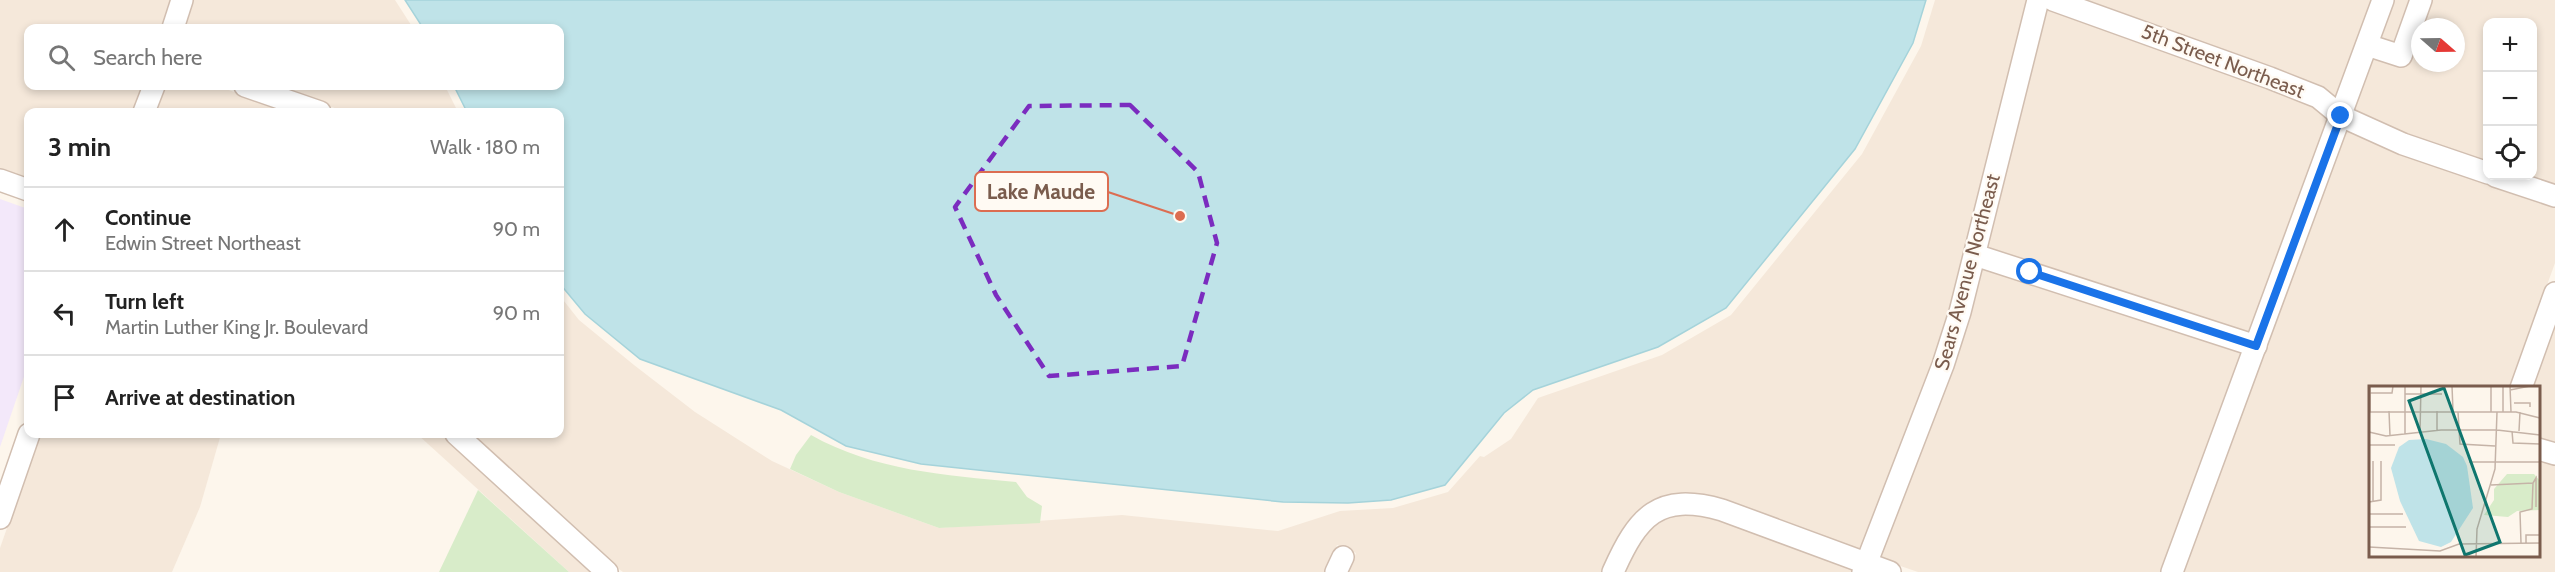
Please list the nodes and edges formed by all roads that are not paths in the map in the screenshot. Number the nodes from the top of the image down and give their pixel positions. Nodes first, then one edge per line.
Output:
1 (182, 0) edge
2 (2038, 0) edge
3 (2053, 0) edge
4 (2384, 0) edge
5 (2421, 0) edge
6 (174, 24) edge
7 (2367, 45) junction
8 (152, 90) edge
9 (257, 90) edge
10 (146, 108) edge
11 (308, 108) edge
12 (2341, 116) junction
13 (2483, 172) edge
14 (0, 180) edge
15 (2507, 180) edge
16 (24, 189) edge
17 (2555, 196) edge
18 (1975, 255) junction
19 (2555, 293) edge
20 (2256, 346) junction
21 (2521, 386) edge
22 (28, 438) edge
23 (460, 438) edge
24 (2540, 450) edge
25 (2555, 454) edge
26 (0, 518) edge
27 (1865, 568) edge
28 (607, 572) edge
29 (1613, 572) edge
30 (1890, 572) edge
31 (2172, 572) edge

1 - 6 street
2 - 18 street, Sears Avenue Northeast
3 - 12 street, 5th Street Northeast
4 - 7 street
5 - 7 street
7 - 12 street
8 - 10 street
9 - 11 street
12 - 13 street, 5th Street Northeast
12 - 20 street
14 - 16 street
15 - 17 street
18 - 20 street
18 - 27 street, Sears Avenue Northeast
19 - 21 street
20 - 31 street
22 - 26 street
23 - 28 street
24 - 25 street
27 - 29 street
27 - 30 street

